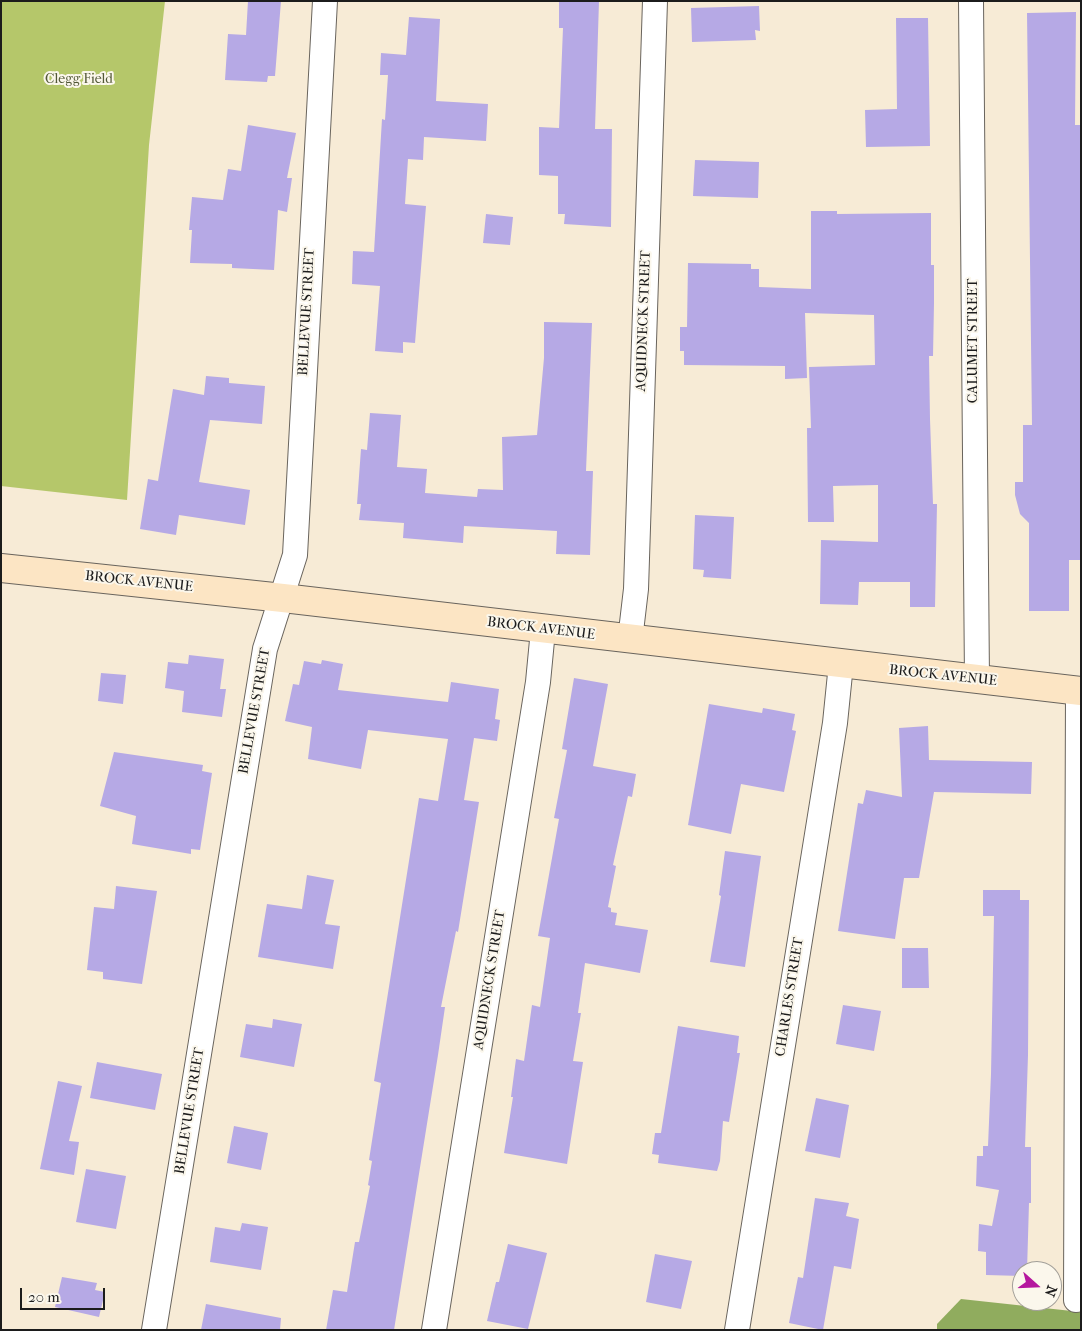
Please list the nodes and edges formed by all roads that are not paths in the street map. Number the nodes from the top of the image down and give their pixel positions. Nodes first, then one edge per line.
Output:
1 (325, 1) edge
2 (655, 1) edge
3 (971, 1) edge
4 (1, 568) edge
5 (283, 598) junction
6 (543, 630) junction
7 (630, 640) junction
8 (842, 664) junction
9 (977, 680) junction
10 (1079, 691) edge
11 (1079, 1226) edge
12 (1076, 1300) dead end
13 (154, 1330) edge
14 (434, 1330) edge
15 (737, 1330) edge

1 - 5 street, BELLEVUE STREET
2 - 7 street, AQUIDNECK STREET
3 - 9 street, CALUMET STREET
4 - 5 main road, BROCK AVENUE
5 - 6 main road, BROCK AVENUE
5 - 13 street, BELLEVUE STREET
6 - 7 main road, BROCK AVENUE
6 - 14 street, AQUIDNECK STREET
7 - 8 main road, BROCK AVENUE
8 - 9 main road, BROCK AVENUE
8 - 15 street, CHARLES STREET
9 - 10 main road, BROCK AVENUE
10 - 11 street
11 - 12 street

